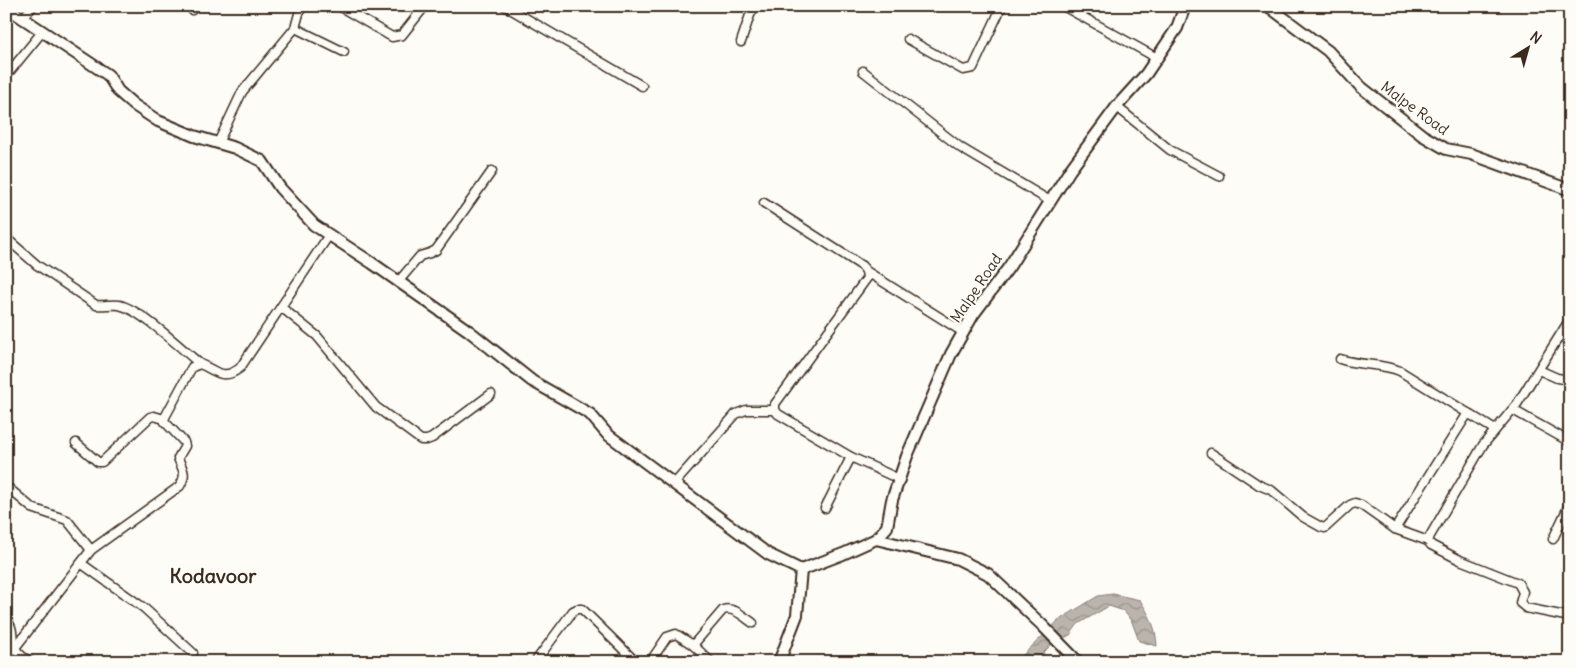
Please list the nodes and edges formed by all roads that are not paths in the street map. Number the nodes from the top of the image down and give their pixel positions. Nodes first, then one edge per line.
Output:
1 (33, 6) edge
2 (292, 6) edge
3 (339, 6) edge
4 (425, 6) edge
5 (505, 6) edge
6 (755, 6) edge
7 (1002, 6) edge
8 (1063, 6) edge
9 (1185, 6) edge
10 (1268, 6) edge
11 (6, 7) edge
12 (302, 8) edge
13 (22, 19) junction
14 (295, 28) junction
15 (42, 32) junction
16 (908, 39) dead end
17 (741, 42) dead end
18 (344, 52) dead end
19 (1158, 58) junction
20 (863, 71) dead end
21 (6, 76) edge
22 (642, 86) dead end
23 (1117, 107) junction
24 (218, 143) junction
25 (492, 171) dead end
26 (1219, 176) dead end
27 (1570, 190) edge
28 (1050, 201) junction
29 (764, 203) dead end
30 (329, 235) junction
31 (6, 238) edge
32 (866, 271) junction
33 (398, 282) junction
34 (280, 307) junction
35 (1570, 319) edge
36 (963, 332) junction
37 (1340, 359) dead end
38 (200, 364) junction
39 (1539, 370) junction
40 (1570, 380) edge
41 (492, 394) dead end
42 (775, 410) junction
43 (1512, 410) junction
44 (1468, 413) junction
45 (164, 419) junction
46 (1495, 430) junction
47 (1570, 442) edge
48 (76, 443) dead end
49 (1211, 453) dead end
50 (851, 457) junction
51 (899, 479) junction
52 (674, 484) junction
53 (6, 486) edge
54 (1570, 503) edge
55 (825, 508) dead end
56 (1395, 529) junction
57 (876, 539) junction
58 (1553, 539) dead end
59 (1428, 541) junction
60 (91, 550) junction
61 (82, 564) junction
62 (801, 570) junction
63 (1570, 617) edge
64 (6, 619) edge
65 (753, 623) dead end
66 (693, 645) junction
67 (14, 649) junction
68 (193, 654) dead end
69 (30, 662) edge
70 (535, 662) edge
71 (636, 662) edge
72 (650, 662) edge
73 (711, 662) edge
74 (779, 662) edge
75 (1078, 662) edge

1 - 13 street
2 - 12 street
3 - 4 street
5 - 22 street
6 - 17 street
7 - 16 street
8 - 19 street
9 - 19 street, Malpe Road
10 - 27 street, Malpe Road
11 - 13 street
12 - 14 street
13 - 15 street
14 - 18 street
14 - 24 street
15 - 21 street
15 - 24 street
19 - 23 street, Malpe Road
20 - 28 street
23 - 26 street
23 - 28 street, Malpe Road
24 - 30 street
25 - 33 street
28 - 36 street, Malpe Road
29 - 32 street
30 - 33 street
30 - 34 street
31 - 38 street
32 - 36 street
32 - 42 street
33 - 52 street
34 - 38 street
34 - 41 street
35 - 39 street
36 - 51 street, Malpe Road
37 - 44 street
38 - 45 street
39 - 40 street
39 - 43 street
42 - 50 street
42 - 52 street
43 - 46 street
43 - 47 street
44 - 46 street
44 - 56 street
45 - 48 street
45 - 60 street
46 - 59 street
49 - 56 street
50 - 51 street
50 - 55 street
51 - 57 street, Malpe Road
52 - 62 street
53 - 60 street
54 - 58 street
56 - 59 street
57 - 62 street
57 - 75 street
59 - 63 street
60 - 61 street
61 - 67 street
61 - 68 street
62 - 74 street
64 - 67 street
65 - 66 street
66 - 72 street
66 - 73 street
67 - 69 street
70 - 71 street

